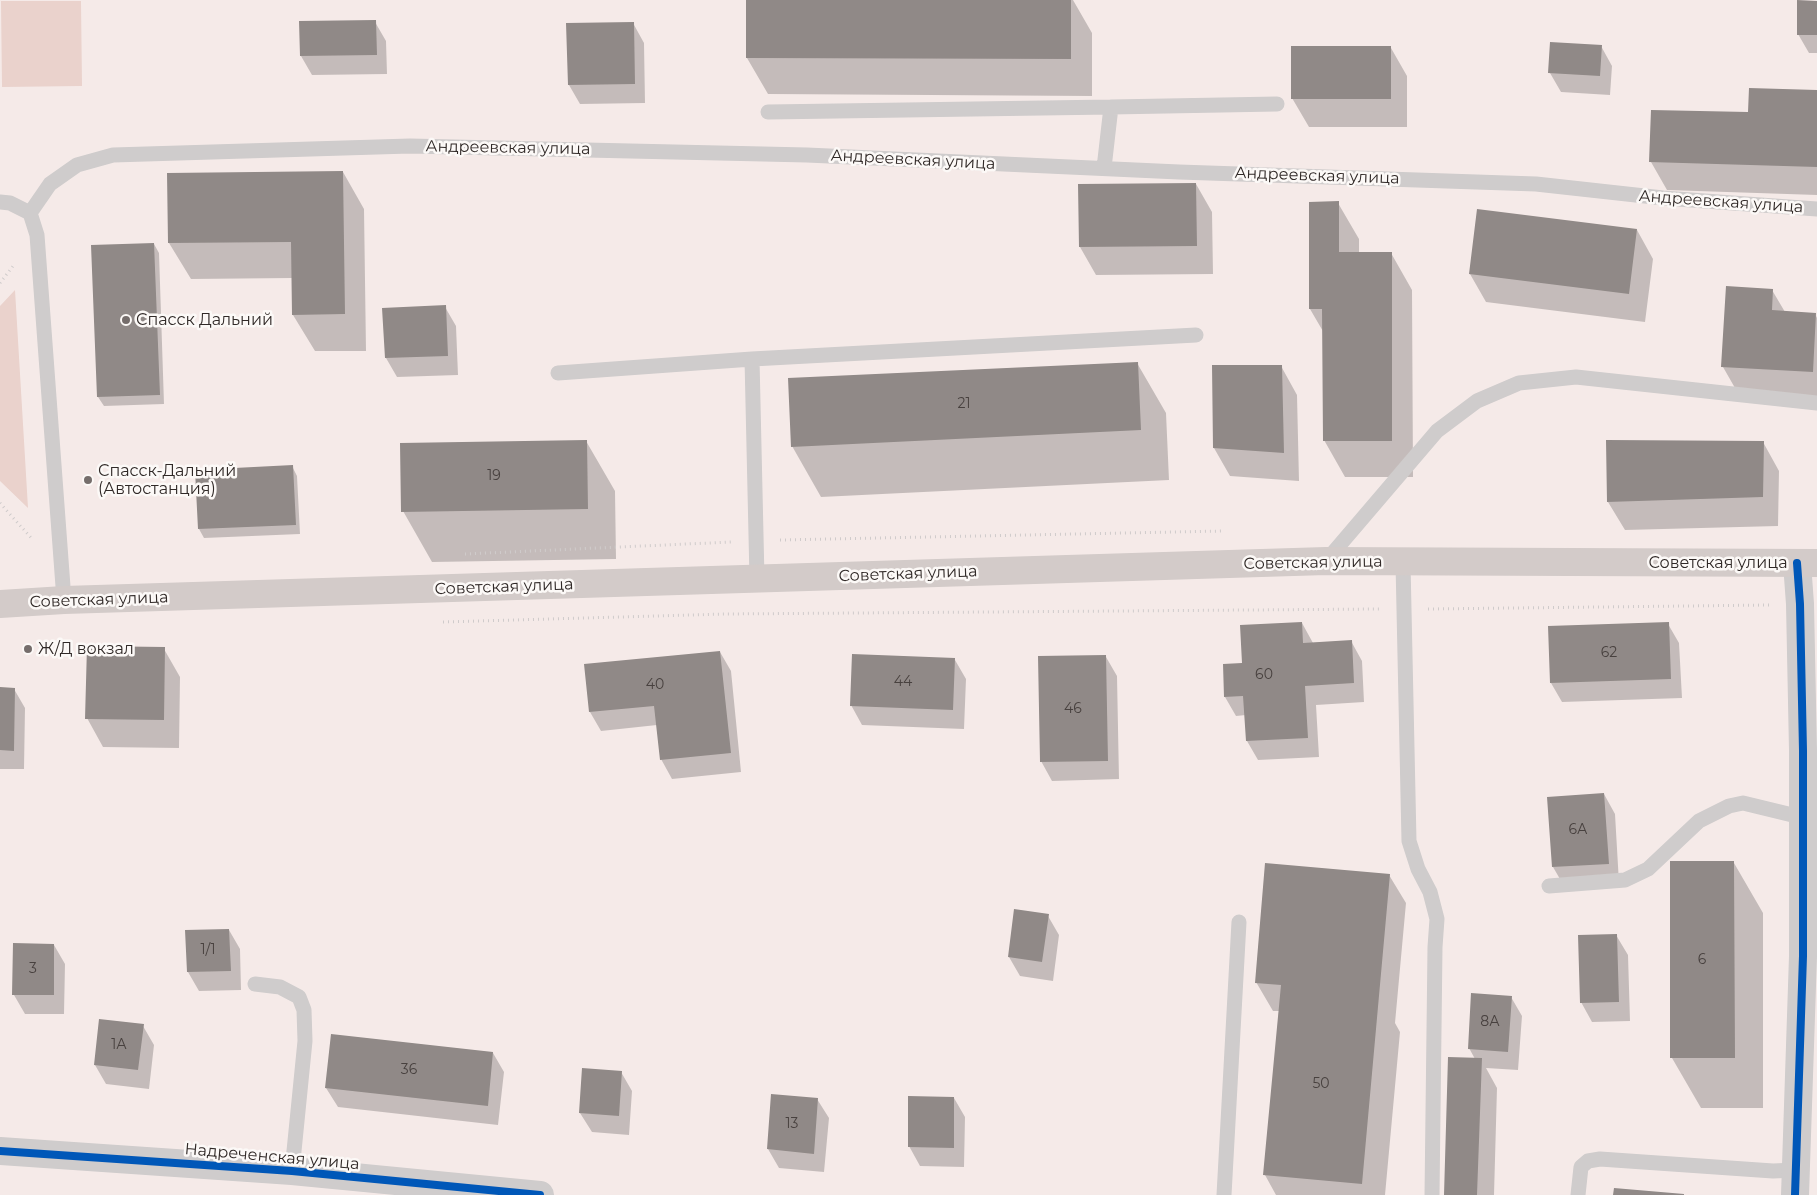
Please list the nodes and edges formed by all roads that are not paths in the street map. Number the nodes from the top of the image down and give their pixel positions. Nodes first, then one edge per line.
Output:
1 (1278, 104) dead end
2 (1111, 107) junction
3 (768, 112) dead end
4 (1104, 168) junction
5 (0, 202) edge
6 (1817, 209) edge
7 (30, 213) junction
8 (1196, 335) dead end
9 (752, 359) junction
10 (558, 374) dead end
11 (1817, 403) edge
12 (1326, 561) junction
13 (1403, 562) junction
14 (1807, 563) edge
15 (757, 579) junction
16 (64, 600) junction
17 (0, 604) edge
18 (1810, 820) edge
19 (1549, 886) dead end
20 (1239, 922) dead end
21 (255, 984) dead end
22 (0, 1151) edge
23 (292, 1171) junction
24 (1796, 1182) edge
25 (540, 1195) edge
26 (1224, 1195) edge
27 (1432, 1195) edge
28 (1578, 1195) edge

1 - 2 lane
2 - 3 lane
2 - 4 lane
4 - 6 lane, Андреевская улица
4 - 7 lane, Андреевская улица
5 - 7 lane
7 - 16 lane
8 - 9 lane
9 - 10 lane
9 - 15 lane
11 - 12 lane
12 - 13 main road, Советская улица
12 - 15 main road, Советская улица
13 - 14 main road, Советская улица
13 - 27 lane
14 - 18 street
15 - 16 main road, Советская улица
16 - 17 main road, Советская улица
18 - 19 lane
18 - 24 street
20 - 26 lane
21 - 23 lane
22 - 23 street, Надреченская улица
23 - 25 street, Надреченская улица
24 - 28 lane

